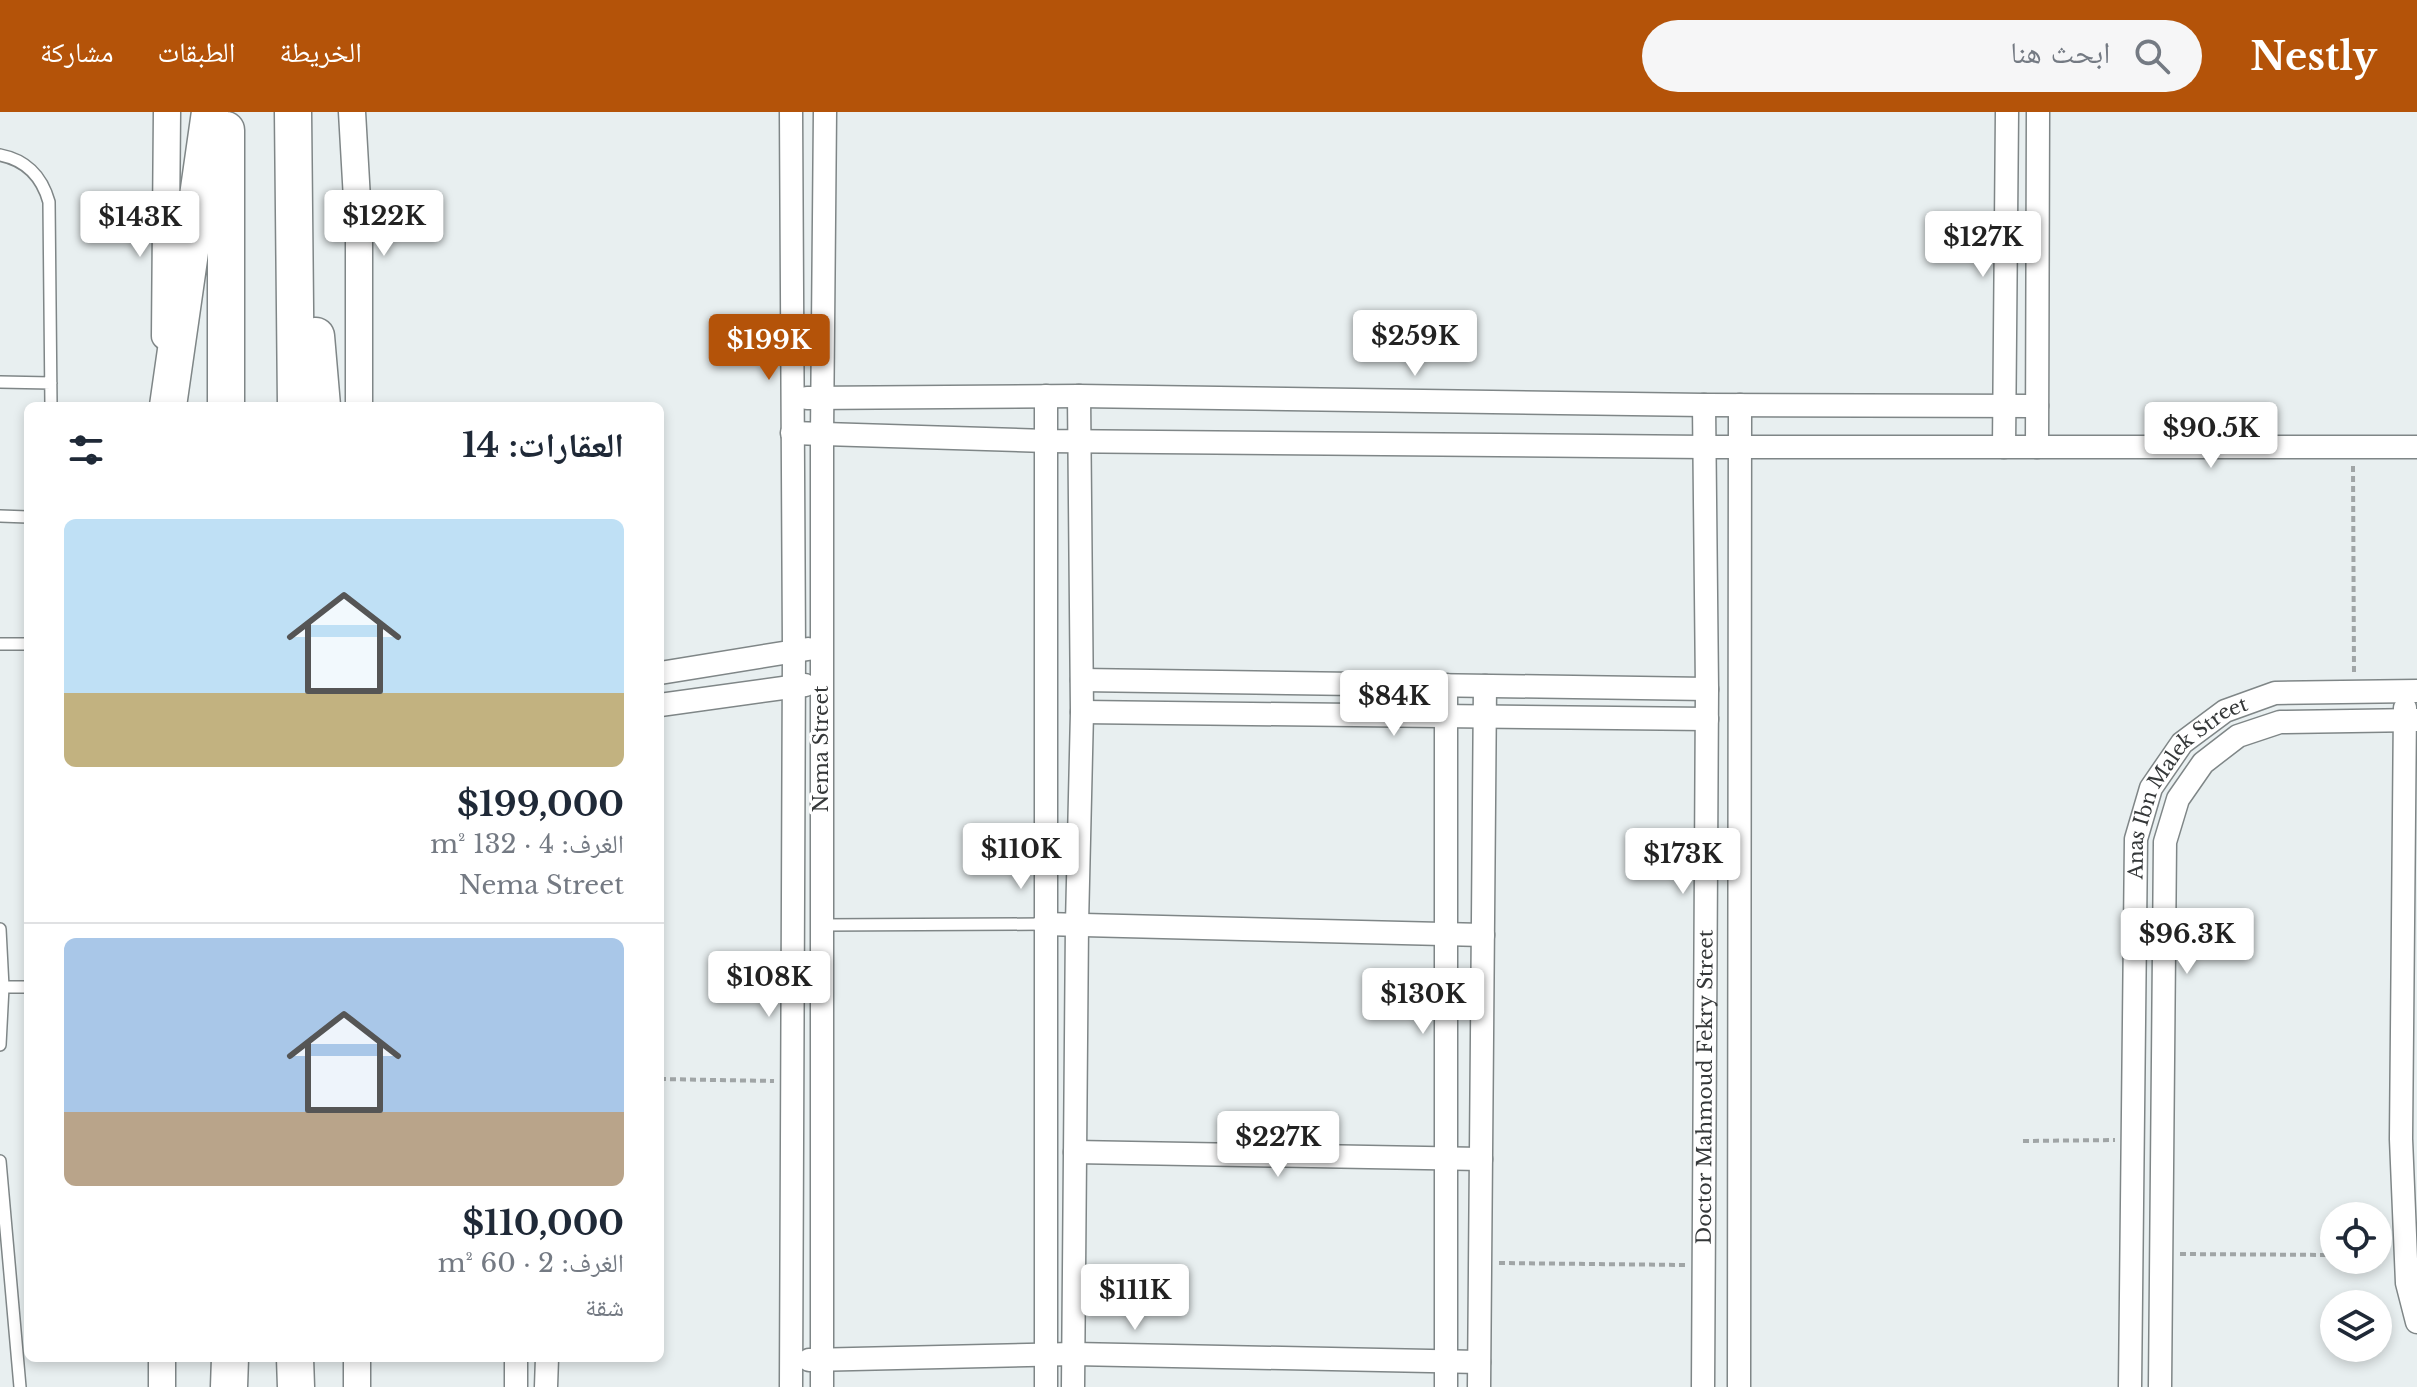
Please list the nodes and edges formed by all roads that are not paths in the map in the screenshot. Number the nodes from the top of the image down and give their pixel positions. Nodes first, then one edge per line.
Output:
1 (167, 112) edge
2 (210, 112) edge
3 (226, 112) edge
4 (293, 112) edge
5 (352, 112) edge
6 (791, 112) edge
7 (825, 112) edge
8 (2007, 112) edge
9 (2041, 115) edge
10 (0, 155) edge
11 (295, 229) junction
12 (0, 382) edge
13 (51, 383) junction
14 (1046, 396) junction
15 (1079, 396) junction
16 (792, 398) junction
17 (822, 399) junction
18 (51, 402) edge
19 (166, 402) edge
20 (167, 402) edge
21 (226, 402) edge
22 (296, 402) edge
23 (322, 402) edge
24 (359, 402) edge
25 (1704, 405) junction
26 (1740, 405) junction
27 (2037, 406) junction
28 (2006, 408) junction
29 (792, 433) junction
30 (822, 435) junction
31 (1046, 441) junction
32 (1080, 441) junction
33 (1705, 447) junction
34 (1739, 447) junction
35 (2004, 447) junction
36 (2037, 447) junction
37 (2417, 447) edge
38 (0, 516) edge
39 (24, 517) edge
40 (0, 644) edge
41 (24, 644) edge
42 (821, 647) junction
43 (794, 651) junction
44 (664, 672) edge
45 (1082, 680) junction
46 (822, 682) junction
47 (1446, 685) junction
48 (793, 686) junction
49 (1485, 686) junction
50 (1707, 689) junction
51 (2411, 691) edge
52 (664, 704) edge
53 (1082, 712) junction
54 (1446, 716) junction
55 (1485, 716) junction
56 (1707, 719) junction
57 (2411, 720) edge
58 (1044, 924) junction
59 (1077, 924) junction
60 (821, 925) junction
61 (0, 929) edge
62 (1446, 935) junction
63 (1483, 935) junction
64 (1741, 984) junction
65 (1706, 986) junction
66 (1, 987) edge
67 (24, 987) edge
68 (0, 1045) edge
69 (2133, 1139) junction
70 (2162, 1139) junction
71 (2409, 1139) edge
72 (1075, 1152) junction
73 (1447, 1159) junction
74 (1481, 1159) junction
75 (0, 1161) edge
76 (2417, 1322) edge
77 (1074, 1354) junction
78 (1046, 1355) junction
79 (821, 1359) junction
80 (791, 1360) junction
81 (162, 1362) edge
82 (230, 1362) edge
83 (295, 1362) edge
84 (357, 1362) edge
85 (516, 1362) edge
86 (547, 1362) edge
87 (1446, 1362) junction
88 (1479, 1362) junction
89 (20, 1387) edge
90 (162, 1387) edge
91 (229, 1387) edge
92 (296, 1387) edge
93 (357, 1387) edge
94 (516, 1387) edge
95 (546, 1387) edge
96 (791, 1387) edge
97 (822, 1387) edge
98 (1046, 1387) edge
99 (1073, 1387) edge
100 (1446, 1387) edge
101 (1479, 1387) edge
102 (1703, 1387) edge
103 (1739, 1387) edge
104 (2130, 1387) edge
105 (2160, 1387) edge

1 - 19 street
2 - 20 highway
3 - 21 highway
4 - 11 highway
5 - 24 street
6 - 16 street, Nema Street
7 - 17 street, Nema Street
8 - 28 street
9 - 27 street
10 - 13 lane
11 - 22 highway
11 - 23 highway
12 - 13 lane
13 - 18 lane
14 - 15 street
14 - 17 street
14 - 31 street
15 - 25 street
15 - 32 street
16 - 17 street
16 - 29 street, Nema Street
17 - 30 street, Nema Street
25 - 26 street
25 - 33 street, Doctor Mahmoud Fekry Street
26 - 28 street
26 - 34 street, Doctor Mahmoud Fekry Street
27 - 28 street
27 - 36 street
28 - 35 street
29 - 30 street
29 - 43 street, Nema Street
30 - 31 street
30 - 42 street, Nema Street
31 - 32 street
31 - 58 street
32 - 33 street
32 - 45 street
33 - 34 street
33 - 50 street, Doctor Mahmoud Fekry Street
34 - 35 street
34 - 64 street, Doctor Mahmoud Fekry Street
35 - 36 street
36 - 37 street
38 - 39 lane
40 - 41 lane
42 - 43 street
42 - 46 street, Nema Street
43 - 44 street
43 - 48 street, Nema Street
45 - 47 street
45 - 53 street
46 - 48 street
46 - 60 street, Nema Street
47 - 49 street
47 - 54 street
48 - 52 street
48 - 80 street, Nema Street
49 - 50 street
49 - 55 street
50 - 56 street, Doctor Mahmoud Fekry Street
51 - 57 street
51 - 69 street, Anas Ibn Malek Street
53 - 54 street
53 - 59 street
54 - 55 street
54 - 62 street
55 - 56 street
55 - 63 street
56 - 65 street, Doctor Mahmoud Fekry Street
57 - 70 street, Anas Ibn Malek Street
57 - 71 street
58 - 59 street
58 - 60 lane
58 - 78 street
59 - 62 street
59 - 72 street
60 - 79 street, Nema Street
61 - 66 lane
62 - 63 street
62 - 73 street
63 - 74 street
64 - 65 street
64 - 103 street, Doctor Mahmoud Fekry Street
65 - 102 street, Doctor Mahmoud Fekry Street
66 - 67 lane
66 - 68 lane
69 - 70 street
69 - 104 street, Anas Ibn Malek Street
70 - 105 street, Anas Ibn Malek Street
71 - 76 street
72 - 73 street
72 - 77 street
73 - 74 street
73 - 87 street
74 - 88 street
75 - 89 lane
77 - 78 street
77 - 87 street
77 - 99 street
78 - 79 street
78 - 98 street
79 - 80 street
79 - 97 street, Nema Street
80 - 96 street, Nema Street
81 - 90 street
82 - 91 highway
83 - 92 highway
84 - 93 street
85 - 94 street
86 - 95 street
87 - 88 street
87 - 100 street
88 - 101 street

